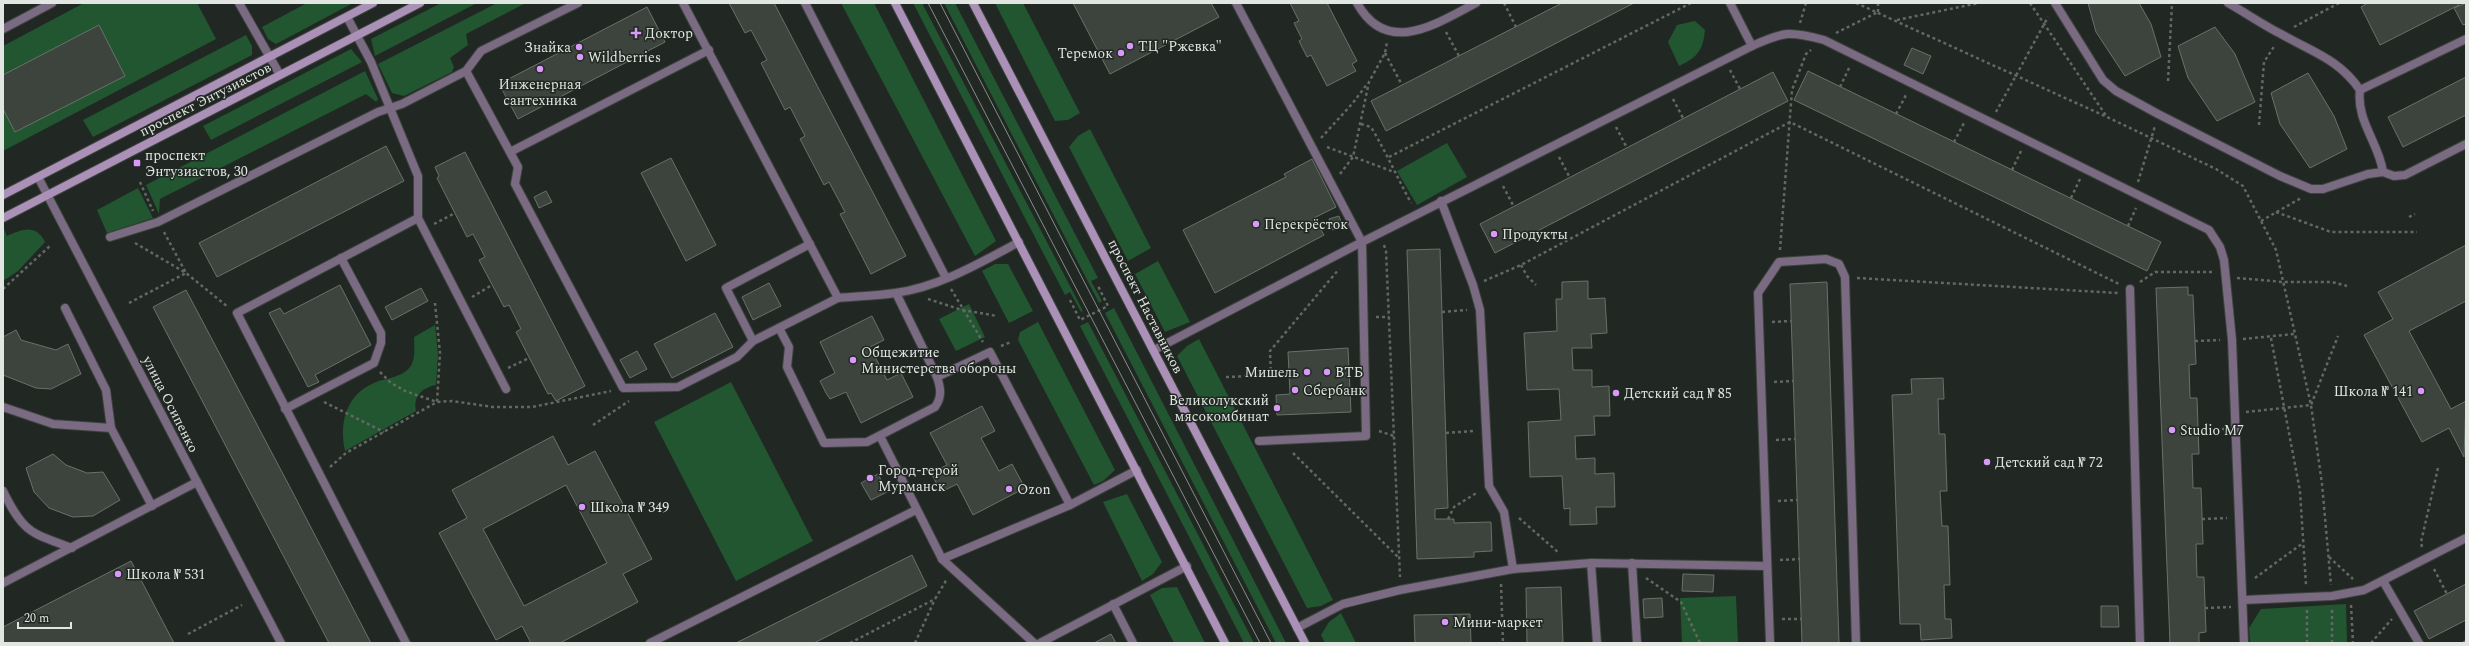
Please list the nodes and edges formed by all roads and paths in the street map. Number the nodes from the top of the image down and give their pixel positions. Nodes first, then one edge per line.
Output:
1 (52, 3) edge
2 (239, 3) edge
3 (373, 3) edge
4 (420, 3) edge
5 (578, 3) edge
6 (684, 3) edge
7 (805, 3) edge
8 (894, 3) edge
9 (973, 3) edge
10 (1236, 3) edge
11 (1357, 3) edge
12 (1476, 3) edge
13 (1504, 3) edge
14 (1691, 3) edge
15 (1730, 3) edge
16 (1806, 3) edge
17 (1856, 3) edge
18 (1878, 3) edge
19 (1979, 3) edge
20 (2030, 3) edge
21 (2055, 3) edge
22 (2172, 3) edge
23 (2228, 3) edge
24 (2340, 3) edge
25 (1878, 12) junction
26 (347, 17) junction
27 (1896, 20) junction
28 (1440, 22) junction
29 (2044, 24) junction
30 (1516, 27) dead end
31 (3, 29) edge
32 (1390, 31) junction
33 (1797, 33) junction
34 (2281, 34) junction
35 (357, 35) junction
36 (2466, 39) edge
37 (1824, 40) junction
38 (1752, 46) junction
39 (709, 50) junction
40 (1385, 53) junction
41 (1855, 55) junction
42 (1459, 56) dead end
43 (270, 57) junction
44 (1725, 60) junction
45 (466, 71) junction
46 (2016, 75) junction
47 (280, 76) junction
48 (2168, 80) dead end
49 (1369, 82) junction
50 (1911, 83) junction
51 (1402, 85) dead end
52 (1840, 87) dead end
53 (1668, 89) junction
54 (1740, 89) dead end
55 (2360, 90) junction
56 (390, 108) junction
57 (1970, 111) junction
58 (1896, 114) dead end
59 (2158, 114) junction
60 (1610, 117) junction
61 (2107, 117) junction
62 (1683, 118) dead end
63 (1991, 121) junction
64 (1790, 122) junction
65 (1361, 124) junction
66 (2259, 125) dead end
67 (2151, 138) junction
68 (2027, 139) junction
69 (1954, 142) dead end
70 (1313, 144) junction
71 (2466, 144) edge
72 (1553, 146) junction
73 (1627, 148) dead end
74 (510, 152) junction
75 (1353, 157) junction
76 (1389, 157) junction
77 (2085, 168) junction
78 (2012, 170) dead end
79 (1394, 172) junction
80 (2383, 172) junction
81 (1497, 173) junction
82 (38, 177) junction
83 (1570, 178) dead end
84 (140, 182) dead end
85 (1332, 184) junction
86 (2311, 190) junction
87 (2139, 194) junction
88 (3, 195) edge
89 (48, 195) junction
90 (2071, 198) dead end
91 (1441, 201) junction
92 (1514, 207) dead end
93 (2276, 212) junction
94 (455, 213) dead end
95 (1418, 214) junction
96 (2415, 214) dead end
97 (2409, 217) dead end
98 (3, 218) edge
99 (418, 218) junction
100 (2261, 221) junction
101 (158, 222) junction
102 (2128, 226) dead end
103 (424, 229) junction
104 (2417, 232) dead end
105 (120, 234) junction
106 (1378, 234) junction
107 (110, 238) dead end
108 (1019, 242) junction
109 (1362, 242) junction
110 (810, 244) junction
111 (51, 245) dead end
112 (342, 258) junction
113 (1779, 262) junction
114 (1521, 265) junction
115 (1341, 266) dead end
116 (186, 273) junction
117 (2226, 274) junction
118 (1844, 277) junction
119 (946, 278) junction
120 (2283, 282) junction
121 (492, 285) dead end
122 (1473, 285) junction
123 (1536, 285) dead end
124 (1098, 286) dead end
125 (2347, 286) dead end
126 (3, 289) edge
127 (2130, 289) junction
128 (896, 293) junction
129 (838, 298) junction
130 (927, 299) dead end
131 (1070, 300) dead end
132 (461, 302) junction
133 (129, 303) dead end
134 (435, 304) dead end
135 (65, 308) dead end
136 (962, 310) junction
137 (1480, 310) junction
138 (1442, 312) dead end
139 (237, 313) junction
140 (997, 316) dead end
141 (1791, 321) dead end
142 (1759, 322) junction
143 (779, 328) junction
144 (2294, 334) junction
145 (2338, 336) dead end
146 (2271, 338) junction
147 (2232, 340) junction
148 (753, 341) junction
149 (2195, 341) dead end
150 (1154, 350) junction
151 (990, 352) junction
152 (529, 358) dead end
153 (374, 363) junction
154 (498, 374) junction
155 (1289, 375) dead end
156 (1271, 376) junction
157 (938, 377) junction
158 (1226, 377) dead end
159 (1793, 381) dead end
160 (1761, 383) junction
161 (623, 388) junction
162 (648, 388) junction
163 (506, 389) dead end
164 (311, 396) junction
165 (437, 402) junction
166 (2311, 405) junction
167 (3, 406) edge
168 (285, 409) junction
169 (2284, 409) junction
170 (2236, 413) junction
171 (593, 425) dead end
172 (111, 428) junction
173 (2236, 428) junction
174 (2198, 430) dead end
175 (1486, 431) junction
176 (384, 432) junction
177 (1446, 433) dead end
178 (880, 436) junction
179 (1795, 439) dead end
180 (1281, 440) junction
181 (1259, 441) dead end
182 (1763, 441) junction
183 (2438, 468) dead end
184 (1137, 470) junction
185 (320, 476) junction
186 (197, 482) junction
187 (1489, 486) junction
188 (3, 491) edge
189 (1798, 500) dead end
190 (1765, 501) junction
191 (1070, 504) junction
192 (152, 506) junction
193 (916, 510) junction
194 (1504, 512) junction
195 (2240, 517) junction
196 (1448, 519) dead end
197 (2202, 519) dead end
198 (2466, 538) edge
199 (2420, 542) dead end
200 (2303, 543) junction
201 (72, 548) junction
202 (2329, 556) junction
203 (1399, 558) junction
204 (942, 559) junction
205 (1800, 559) dead end
206 (1591, 563) junction
207 (1632, 563) junction
208 (1571, 564) junction
209 (1187, 566) junction
210 (1767, 566) junction
211 (1513, 569) junction
212 (952, 570) junction
213 (1500, 572) junction
214 (2383, 581) junction
215 (3, 583) edge
216 (2243, 587) junction
217 (1400, 590) junction
218 (2364, 590) junction
219 (2350, 592) junction
220 (2332, 596) junction
221 (2307, 598) junction
222 (935, 599) junction
223 (2243, 603) junction
224 (1113, 604) junction
225 (242, 605) dead end
226 (2205, 608) dead end
227 (2400, 610) junction
228 (1802, 618) dead end
229 (1769, 620) junction
230 (1297, 628) junction
231 (188, 634) dead end
232 (2466, 642) edge
233 (281, 643) edge
234 (406, 643) edge
235 (650, 643) edge
236 (850, 643) edge
237 (915, 643) edge
238 (1034, 643) edge
239 (1040, 643) edge
240 (1133, 643) edge
241 (1225, 643) edge
242 (1305, 643) edge
243 (1503, 643) edge
244 (1596, 643) edge
245 (1637, 643) edge
246 (1700, 643) edge
247 (1770, 643) edge
248 (1856, 643) edge
249 (2140, 643) edge
250 (2244, 643) edge
251 (2307, 643) edge
252 (2332, 643) edge
253 (2352, 643) edge
254 (2371, 643) edge
255 (2419, 643) edge
256 (2463, 643) edge

1 - 31 street
2 - 43 street
3 - 26 main road, проспект Энтузиастов
4 - 35 main road, проспект Энтузиастов
5 - 45 street
6 - 39 street
7 - 119 street
8 - 108 main road
9 - 150 main road, проспект Наставников
10 - 70 street
11 - 32 street
12 - 28 street
13 - 30 path
14 - 76 path
15 - 38 street
16 - 33 path
17 - 25 path
18 - 25 path
19 - 27 path
20 - 29 path
21 - 29 path
21 - 59 street
22 - 48 path
23 - 34 street
24 - 34 path
25 - 27 path
25 - 37 path
26 - 35 street
26 - 43 main road, проспект Энтузиастов
27 - 46 path
28 - 32 street
28 - 42 path
29 - 46 path
29 - 61 path
32 - 40 path
33 - 37 street
33 - 38 street
34 - 55 street
34 - 66 path
35 - 47 main road, проспект Энтузиастов
35 - 56 street
36 - 55 street
37 - 41 street
37 - 64 path
38 - 44 street
39 - 74 street
39 - 110 street
40 - 49 path
40 - 51 path
41 - 50 street
41 - 52 path
43 - 47 street
43 - 82 main road, проспект Энтузиастов
44 - 53 street
44 - 54 path
45 - 56 street
45 - 74 street
46 - 61 path
46 - 63 path
47 - 89 main road, проспект Энтузиастов
49 - 65 path
49 - 70 path
50 - 57 street
50 - 58 path
53 - 60 street
53 - 62 path
55 - 80 street
56 - 99 street
56 - 101 street
57 - 63 street
57 - 69 path
59 - 67 path
59 - 86 street
60 - 72 street
60 - 73 path
61 - 67 path
63 - 68 street
64 - 113 path
64 - 114 path
64 - 127 path
65 - 75 path
65 - 76 path
67 - 87 path
67 - 100 path
68 - 77 street
68 - 78 path
70 - 75 path
70 - 85 street
71 - 80 street
72 - 81 street
72 - 83 path
74 - 161 street
75 - 79 path
75 - 85 path
76 - 79 path
77 - 87 street
77 - 90 path
79 - 95 path
80 - 86 street
81 - 91 street
81 - 92 path
82 - 88 main road, проспект Энтузиастов
82 - 89 street, улица Осипенко
84 - 101 path
85 - 109 street
86 - 93 path
87 - 102 path
87 - 117 street
89 - 98 main road, проспект Энтузиастов
89 - 186 street, улица Осипенко
91 - 95 street
91 - 122 street
93 - 100 path
93 - 104 path
94 - 103 path
95 - 106 street
96 - 97 path
99 - 103 street
99 - 112 street
100 - 120 path
101 - 105 street
101 - 116 path
103 - 132 street
105 - 107 street
105 - 116 path
106 - 109 street
106 - 203 path
108 - 119 street
108 - 184 main road
109 - 150 street
109 - 180 street
110 - 129 street
110 - 148 street
111 - 126 path
112 - 139 street
112 - 153 street
113 - 118 street
113 - 142 street
114 - 122 path
114 - 123 path
115 - 156 path
116 - 133 path
116 - 139 path
117 - 120 path
117 - 127 path
117 - 147 street
118 - 127 path
118 - 248 street
119 - 128 street
119 - 136 path
120 - 125 path
120 - 144 path
121 - 132 path
122 - 137 street
124 - 131 path
127 - 249 street
128 - 129 street
128 - 157 street
129 - 143 street
130 - 136 path
132 - 154 street
134 - 165 path
135 - 172 street
136 - 140 path
136 - 151 path
137 - 138 path
137 - 175 street
139 - 168 street
141 - 142 path
142 - 160 street
143 - 148 street
143 - 178 street
144 - 146 path
144 - 166 path
145 - 166 path
146 - 147 path
146 - 169 path
147 - 149 path
147 - 170 street
148 - 162 street
150 - 230 main road, проспект Наставников
151 - 157 street
151 - 191 street
152 - 154 path
153 - 164 street
153 - 165 path
154 - 163 street
155 - 156 path
156 - 158 path
157 - 178 street
159 - 160 path
160 - 182 street
161 - 162 street
161 - 165 path
162 - 171 path
164 - 168 street
164 - 176 path
165 - 176 path
166 - 169 path
166 - 202 path
167 - 172 street
168 - 185 street
169 - 170 path
169 - 200 path
170 - 173 street
172 - 192 street
173 - 174 path
173 - 195 street
175 - 177 path
175 - 187 street
176 - 185 path
178 - 193 street
179 - 182 path
180 - 181 street
180 - 203 path
182 - 190 street
183 - 199 path
184 - 191 street
184 - 209 main road
185 - 234 street
186 - 192 street
186 - 233 street, улица Осипенко
187 - 194 street
187 - 196 path
188 - 201 street
189 - 190 path
190 - 210 street
191 - 204 street
192 - 201 street
193 - 204 street
193 - 235 street
194 - 208 path
194 - 211 street
195 - 197 path
195 - 216 street
198 - 214 street
200 - 216 path
200 - 221 path
201 - 215 street
202 - 218 path
202 - 220 path
203 - 217 path
204 - 212 street
205 - 210 path
206 - 207 street
206 - 208 street
206 - 244 street
207 - 210 street
207 - 245 street
207 - 246 path
208 - 211 street
209 - 224 street
209 - 241 main road
210 - 229 street
211 - 213 street
212 - 222 path
212 - 238 street
213 - 217 street
213 - 243 path
214 - 218 street
214 - 227 street
216 - 223 street
217 - 230 street
218 - 219 street
219 - 220 street
219 - 253 path
220 - 221 street
220 - 252 path
221 - 223 street
221 - 251 path
222 - 236 path
222 - 237 path
223 - 226 path
223 - 250 street
224 - 239 street
224 - 240 street
225 - 231 path
227 - 254 path
227 - 255 street
228 - 229 path
229 - 247 street
230 - 242 main road, проспект Наставников
232 - 256 path

